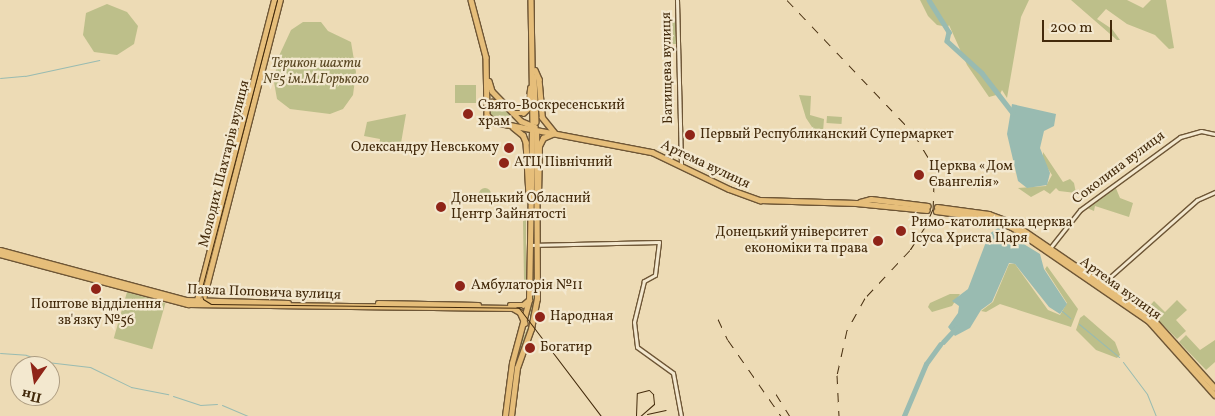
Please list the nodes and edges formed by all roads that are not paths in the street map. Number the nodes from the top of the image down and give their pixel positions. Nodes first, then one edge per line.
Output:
1 (274, 0) edge
2 (280, 0) edge
3 (471, 0) edge
4 (532, 0) edge
5 (677, 0) edge
6 (534, 69) junction
7 (488, 78) junction
8 (532, 78) junction
9 (503, 103) junction
10 (487, 107) junction
11 (513, 114) junction
12 (534, 122) dead end
13 (502, 123) junction
14 (508, 124) junction
15 (546, 131) junction
16 (555, 133) junction
17 (1215, 134) edge
18 (681, 165) junction
19 (1215, 192) edge
20 (530, 198) junction
21 (876, 200) junction
22 (537, 201) junction
23 (856, 203) junction
24 (871, 204) junction
25 (530, 245) junction
26 (538, 245) junction
27 (1050, 248) junction
28 (0, 250) edge
29 (0, 254) edge
30 (1102, 284) junction
31 (529, 300) junction
32 (199, 303) junction
33 (512, 305) junction
34 (525, 320) junction
35 (531, 329) junction
36 (511, 364) junction
37 (517, 368) junction
38 (513, 374) junction
39 (1215, 388) edge
40 (1215, 395) edge
41 (505, 416) edge
42 (511, 416) edge
43 (681, 416) edge

1 - 32 main road, Молодих Шахтарів вулиця
2 - 32 main road, Молодих Шахтарів вулиця
3 - 7 main road, Артема вулиця
4 - 6 main road
5 - 18 street, Батищева вулиця
6 - 8 main road
6 - 16 main road
7 - 9 main road, Артема вулиця
7 - 10 main road, Артема вулиця
8 - 11 main road
8 - 12 main road
9 - 10 main road
9 - 11 main road, Артема вулиця
10 - 13 main road
11 - 14 main road
11 - 15 main road, Артема вулиця
13 - 14 main road, Артема вулиця
13 - 20 main road
14 - 15 main road, Артема вулиця
15 - 16 main road, Артема вулиця
16 - 18 main road, Артема вулиця
16 - 22 main road
17 - 27 street, Соколина вулиця
18 - 23 main road, Артема вулиця
19 - 30 street
20 - 22 main road
20 - 25 main road
21 - 23 main road, Артема вулиця
21 - 24 main road
21 - 24 main road, Артема вулиця
22 - 26 main road
23 - 24 main road, Артема вулиця
25 - 26 street
25 - 31 main road
26 - 35 main road
26 - 43 street
27 - 30 main road, Артема вулиця
27 - 40 main road, Артема вулиця
28 - 32 main road, Павла Поповича вулиця
29 - 32 main road, Павла Поповича вулиця
30 - 39 main road, Артема вулиця
31 - 33 main road, Павла Поповича вулиця
31 - 34 main road
32 - 33 main road, Павла Поповича вулиця
32 - 34 main road, Павла Поповича вулиця
33 - 34 main road
34 - 35 main road
34 - 36 main road
35 - 37 main road
36 - 37 main road
36 - 38 main road
37 - 38 main road
38 - 41 main road
38 - 42 main road

